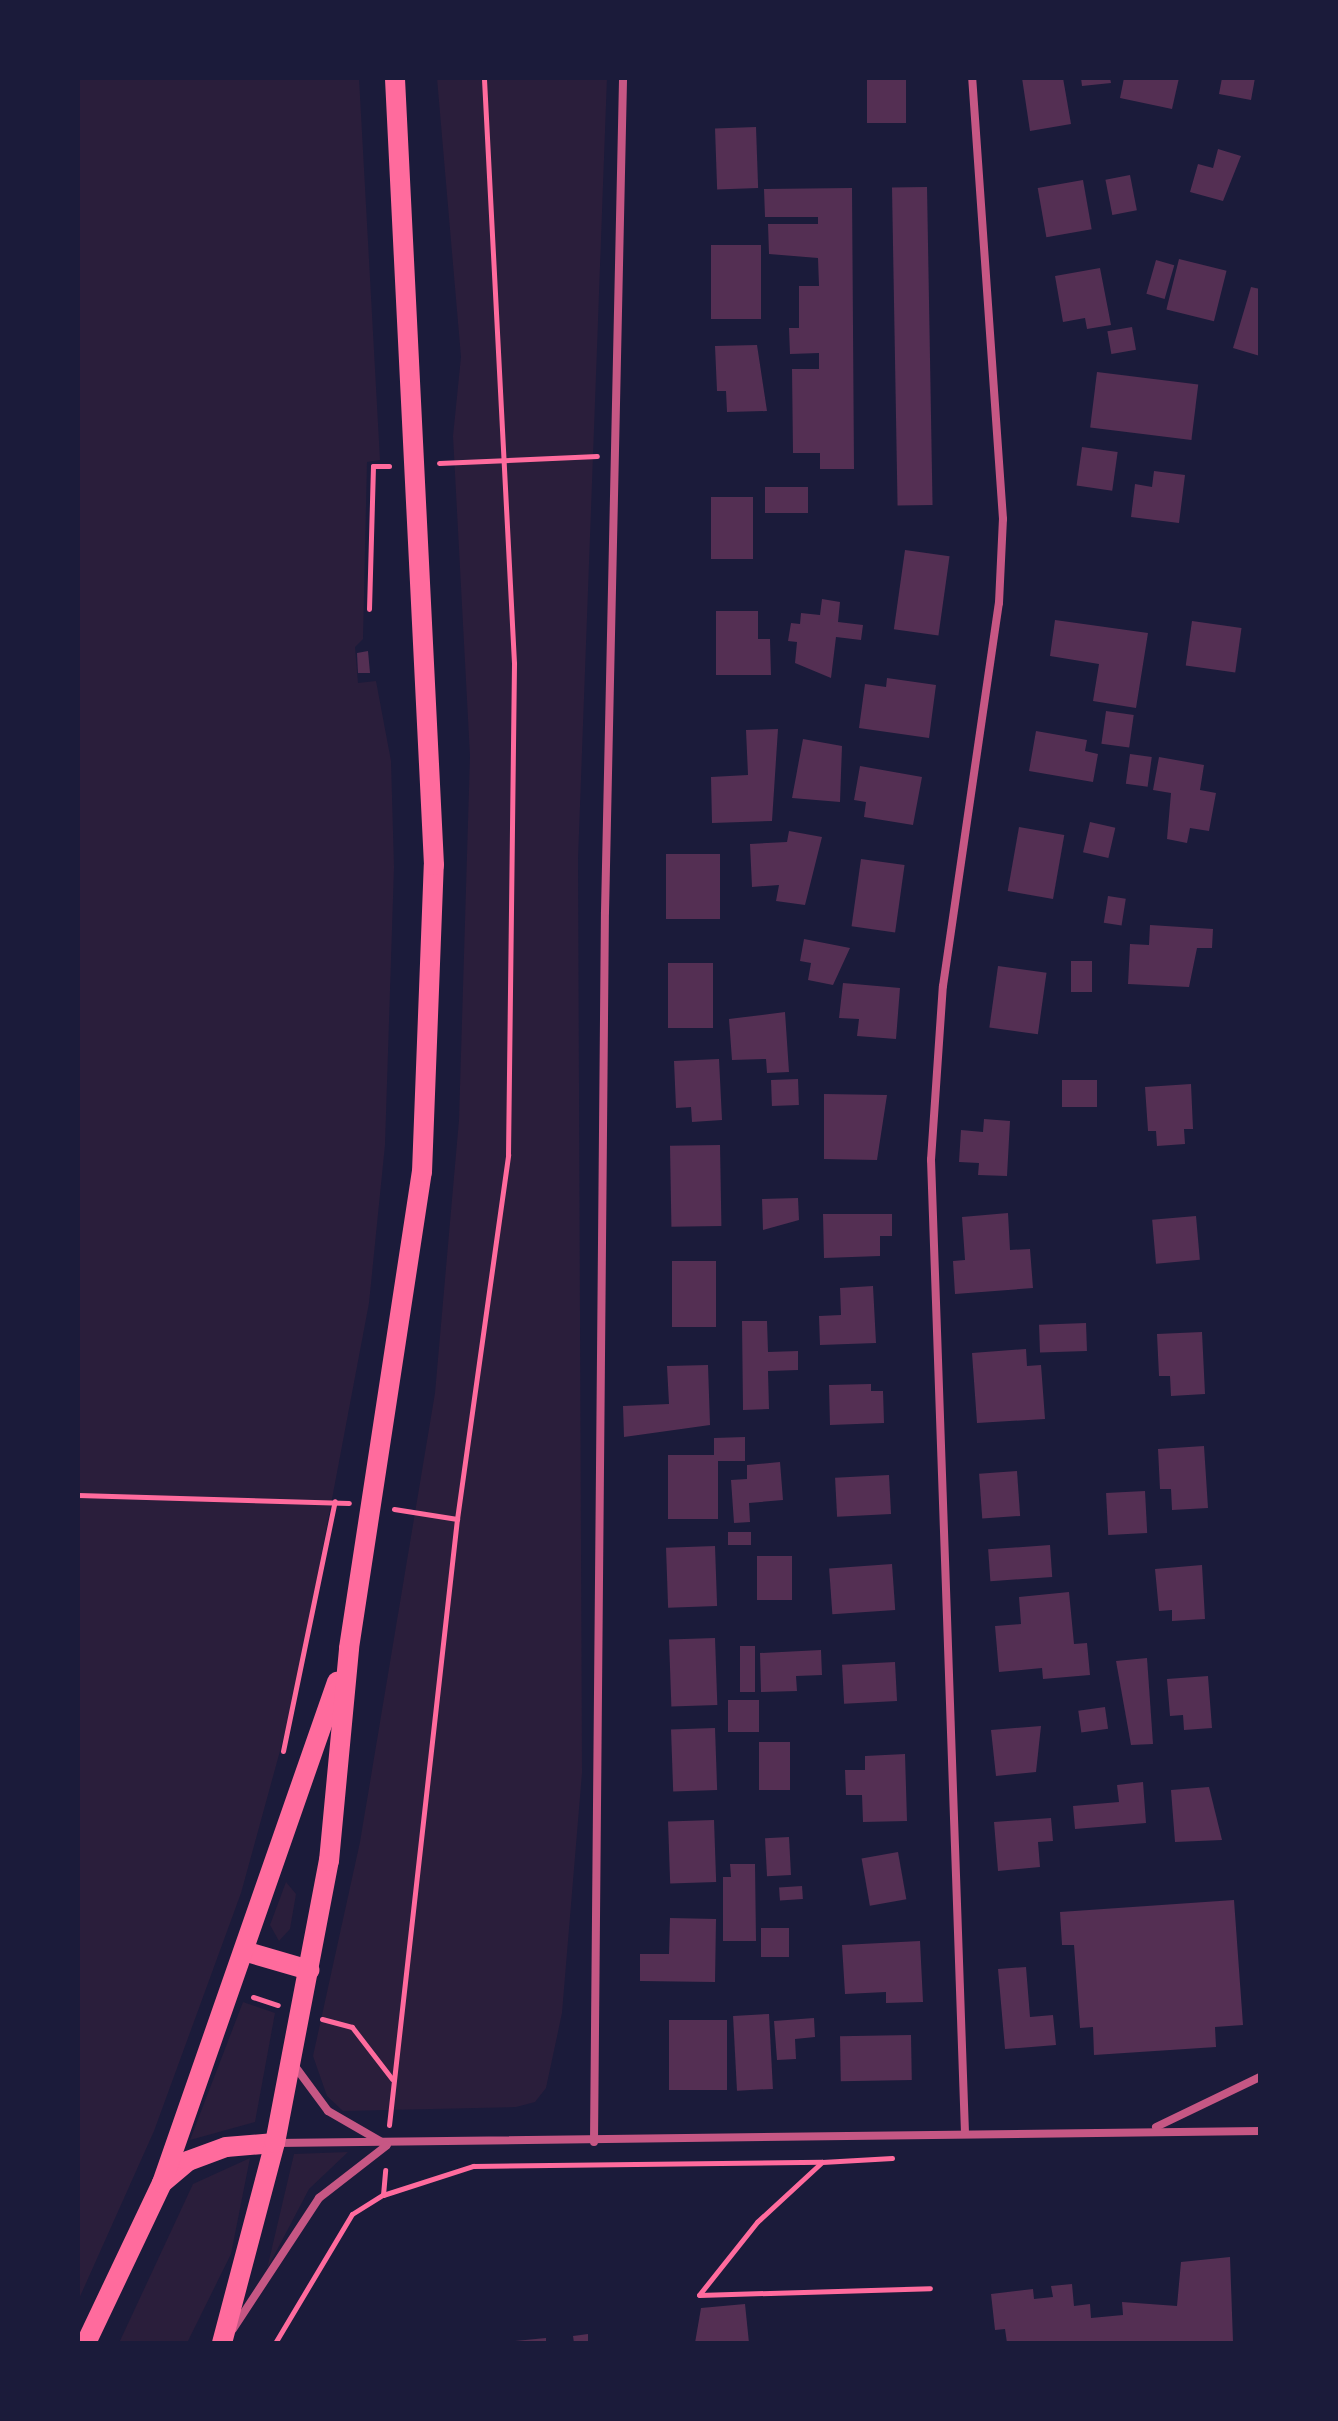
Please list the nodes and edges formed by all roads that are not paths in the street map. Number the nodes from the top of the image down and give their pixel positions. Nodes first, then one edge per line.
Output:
1 (395, 78) edge
2 (623, 78) edge
3 (972, 78) edge
4 (349, 1648) junction
5 (247, 1952) junction
6 (309, 1970) junction
7 (292, 2061) junction
8 (1260, 2077) edge
9 (1152, 2129) junction
10 (1260, 2131) edge
11 (965, 2133) junction
12 (594, 2142) junction
13 (275, 2143) junction
14 (388, 2146) junction
15 (162, 2183) junction
16 (86, 2343) edge
17 (223, 2343) edge

1 - 4 main road
2 - 12 street
3 - 11 street
4 - 5 main road
4 - 6 main road
5 - 6 main road
5 - 15 main road
6 - 7 main road
7 - 13 main road
7 - 14 street
8 - 9 street
9 - 10 street
9 - 11 street
11 - 12 street
12 - 14 street
13 - 14 street
13 - 15 main road
13 - 17 main road
14 - 17 street
15 - 16 main road

